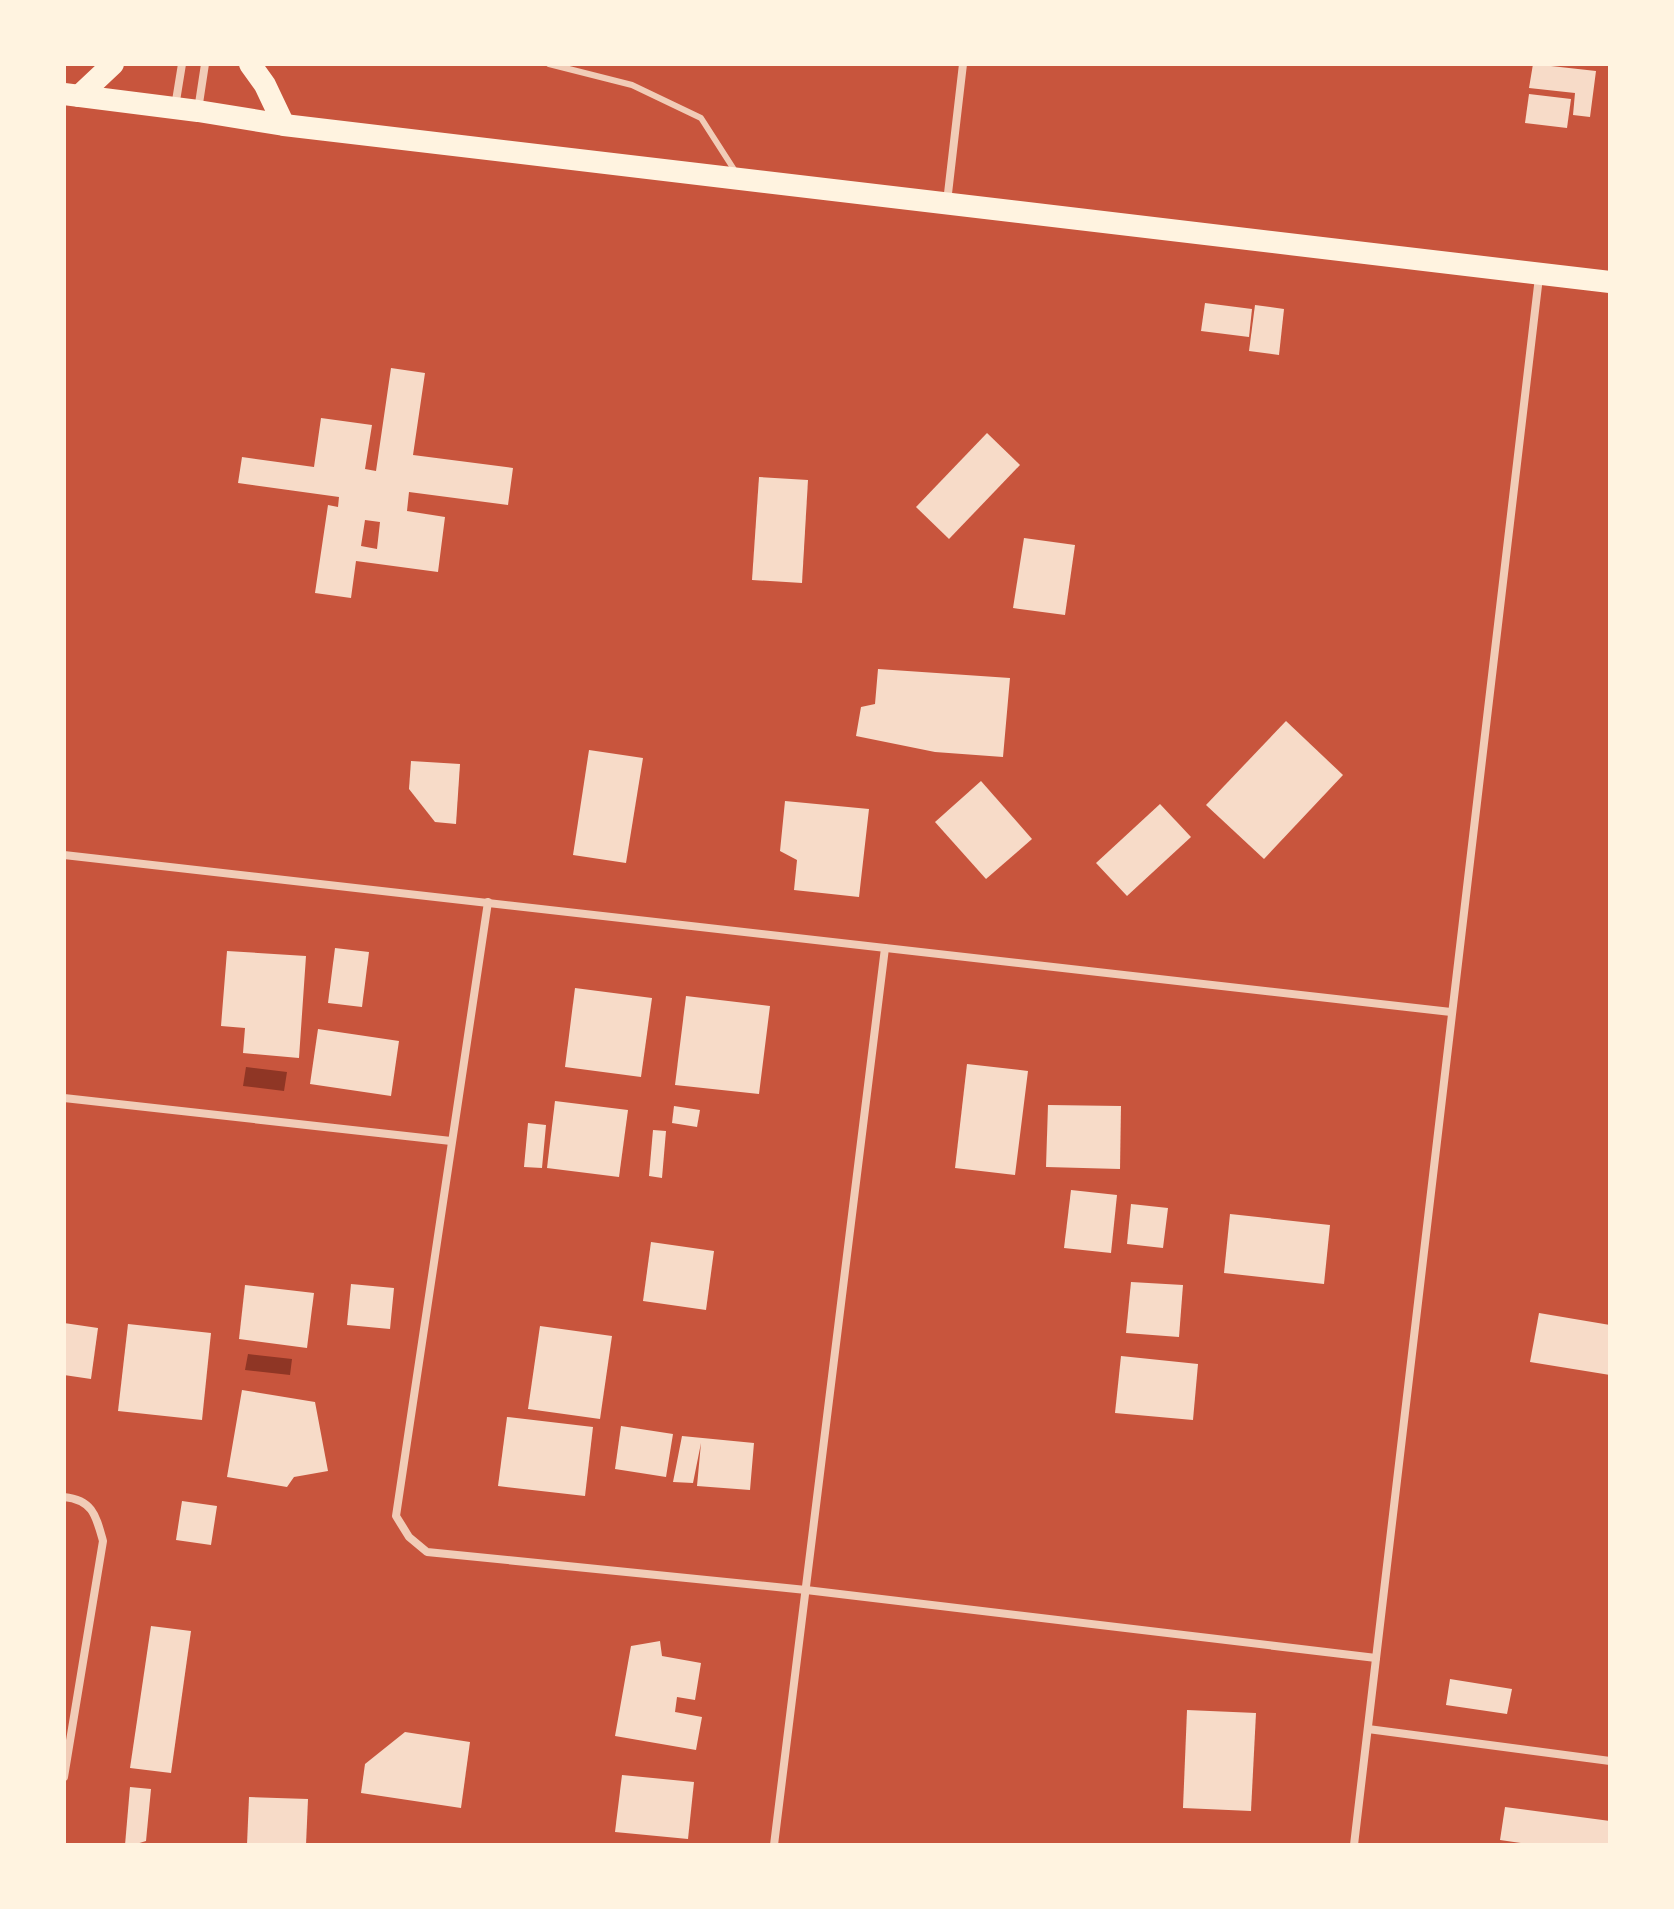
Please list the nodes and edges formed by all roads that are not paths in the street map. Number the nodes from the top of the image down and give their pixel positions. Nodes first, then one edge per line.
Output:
1 (113, 64) edge
2 (182, 64) edge
3 (205, 64) edge
4 (250, 64) edge
5 (549, 64) edge
6 (963, 64) edge
7 (72, 95) edge
8 (175, 108) junction
9 (198, 111) junction
10 (284, 125) junction
11 (740, 179) junction
12 (947, 203) junction
13 (1539, 273) junction
14 (1610, 282) edge
15 (64, 855) edge
16 (488, 902) junction
17 (885, 948) junction
18 (1451, 1012) junction
19 (64, 1098) edge
20 (451, 1141) junction
21 (64, 1497) edge
22 (806, 1590) junction
23 (1376, 1658) junction
24 (1368, 1729) junction
25 (1610, 1761) edge
26 (64, 1777) edge
27 (774, 1845) edge
28 (1354, 1845) edge

1 - 7 highway
2 - 8 street
3 - 9 street
4 - 10 highway
5 - 11 lane
6 - 12 street
7 - 8 highway
8 - 9 highway
9 - 10 highway
10 - 11 highway
11 - 12 highway
12 - 13 highway
13 - 14 highway
13 - 18 street
15 - 16 street
16 - 17 street
16 - 20 street
17 - 18 street
17 - 22 street
18 - 23 street
19 - 20 street
20 - 22 street
21 - 26 street
22 - 23 street
22 - 27 street
23 - 24 street
24 - 25 street
24 - 28 street

